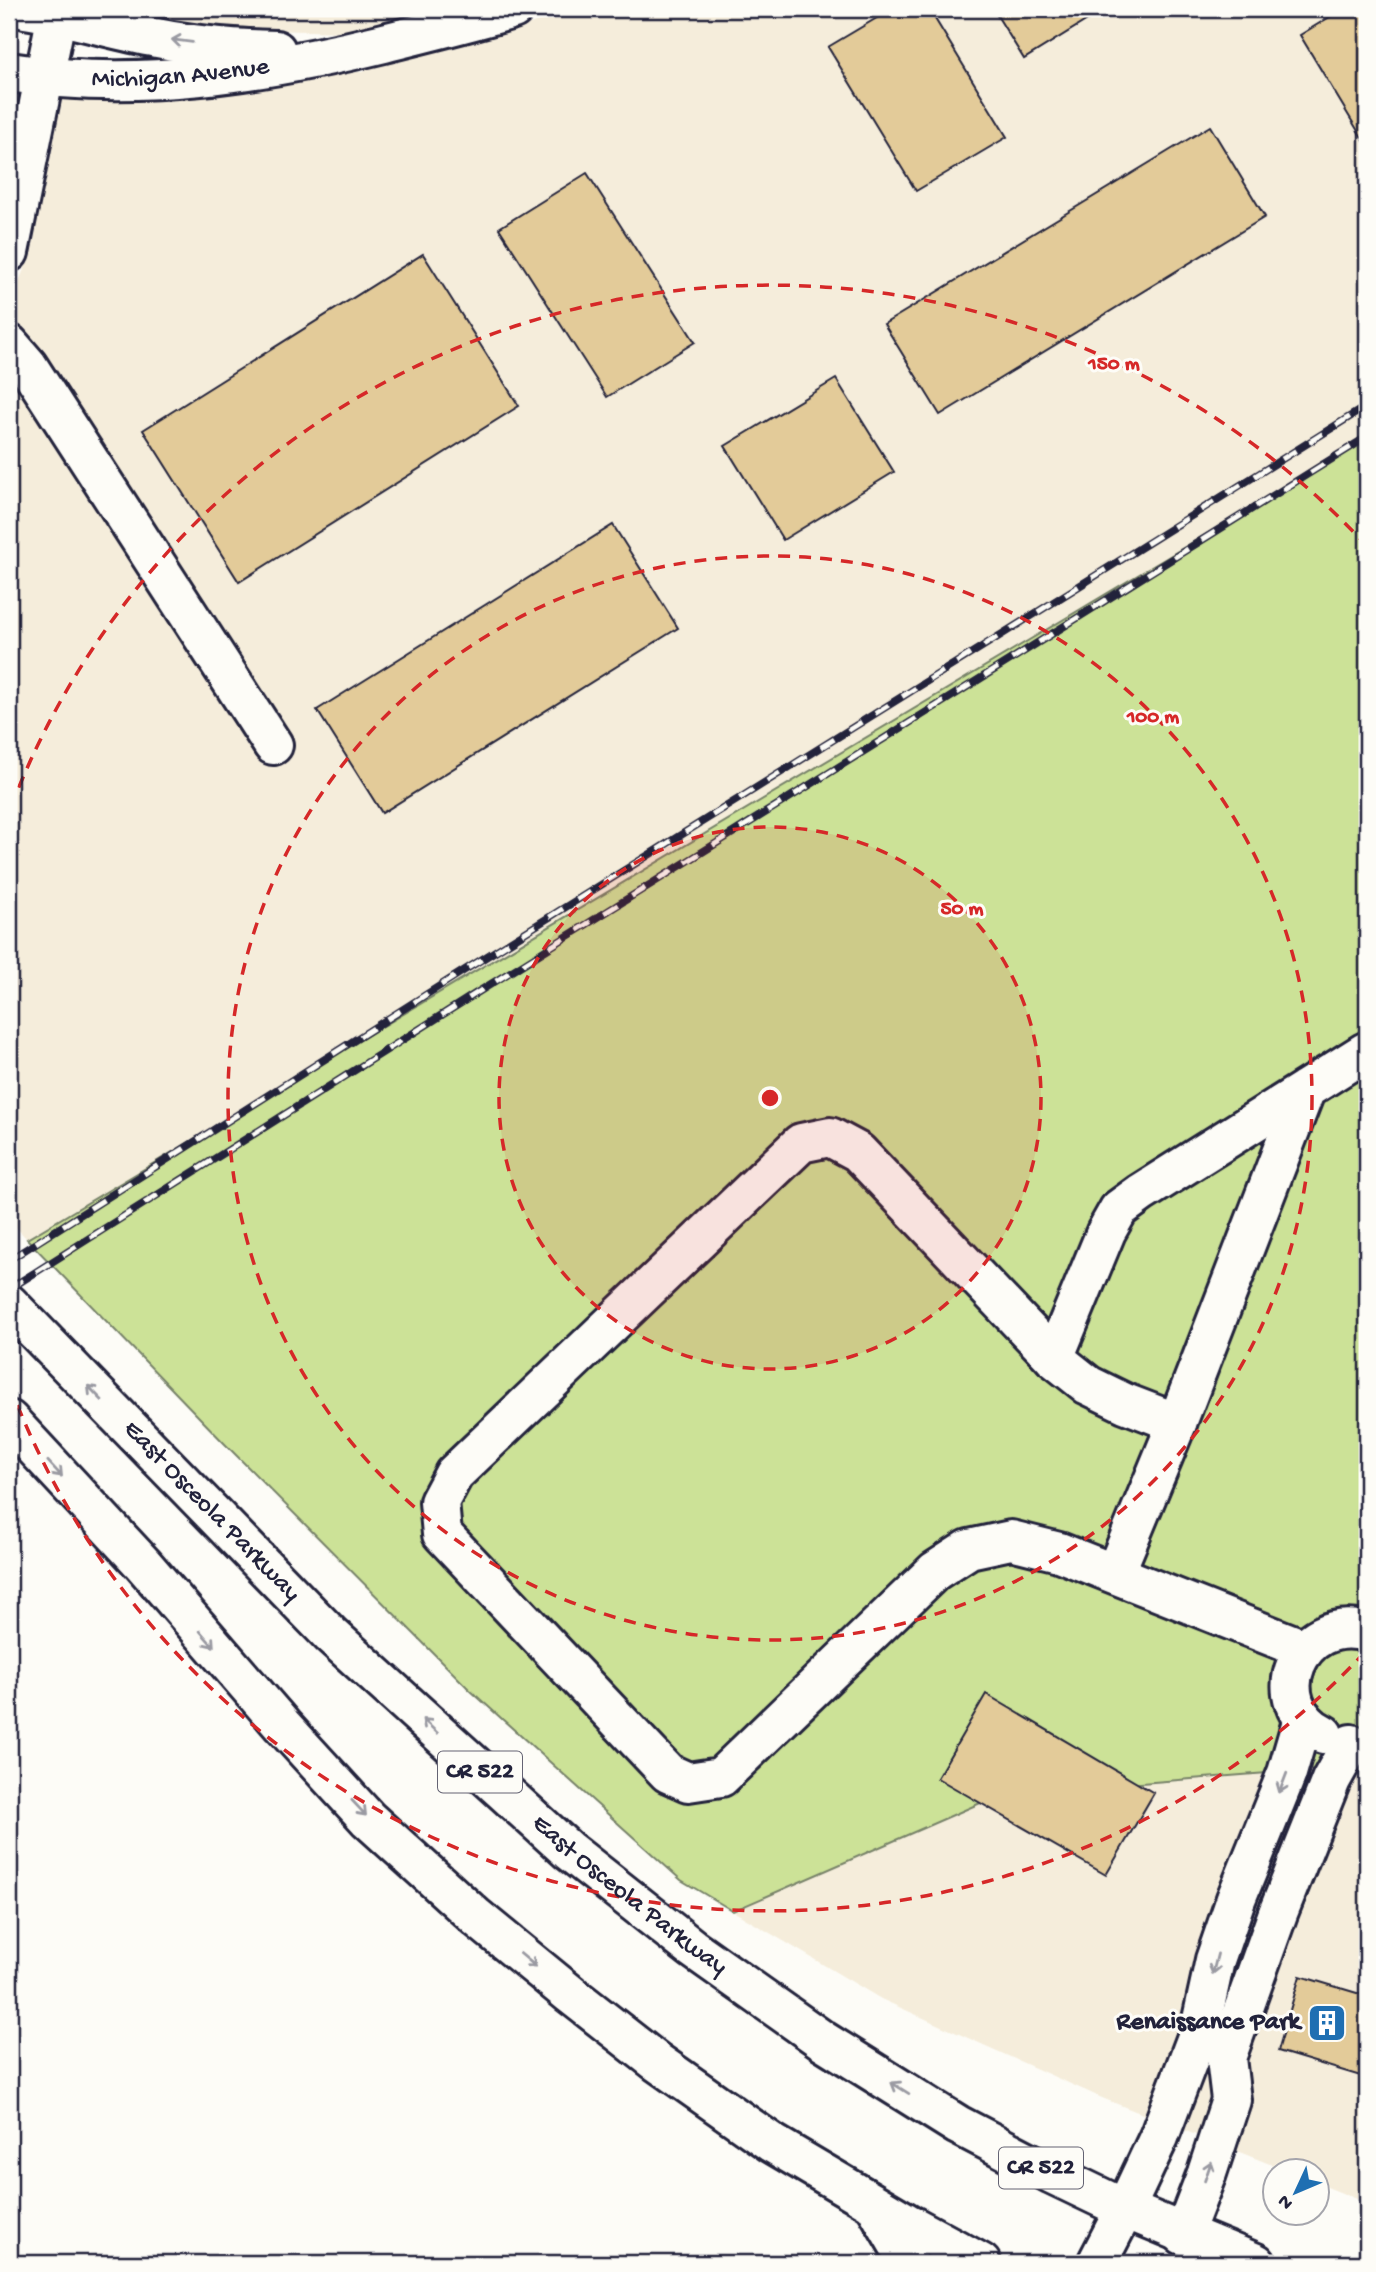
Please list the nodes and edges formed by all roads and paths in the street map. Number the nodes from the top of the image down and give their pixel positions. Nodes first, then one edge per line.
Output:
1 (513, 9) edge
2 (47, 10) edge
3 (348, 52) junction
4 (27, 75) edge
5 (9, 252) edge
6 (9, 344) edge
7 (273, 746) dead end
8 (1366, 1051) edge
9 (1306, 1089) junction
10 (9, 1304) edge
11 (1054, 1358) junction
12 (9, 1420) edge
13 (1177, 1423) junction
14 (1115, 1573) junction
15 (1367, 1632) edge
16 (1304, 1649) junction
17 (1303, 1718) junction
18 (1359, 1741) edge
19 (874, 2204) junction
20 (1125, 2209) junction
21 (1178, 2249) edge
22 (909, 2263) edge
23 (981, 2263) edge
24 (1097, 2263) edge
25 (1256, 2263) edge

1 - 3 main road, Michigan Avenue
3 -> 2 main road, Michigan Avenue
2 - 4 main road
3 - 4 main road, Michigan Avenue
4 - 5 main road
6 - 7 main road
8 - 9 main road
9 - 11 main road
9 - 13 main road
20 -> 10 main road, East Osceola Parkway / CR 522
11 - 13 main road
11 - 14 main road
12 -> 19 main road
13 - 14 main road
14 - 16 main road
15 - 16 main road
16 - 17 main road
17 - 18 main road
17 -> 20 main road
21 -> 18 main road
19 - 22 main road
19 - 23 main road
20 - 21 main road, East Osceola Parkway / CR 522
20 - 24 main road
21 - 25 main road, East Osceola Parkway / CR 522

